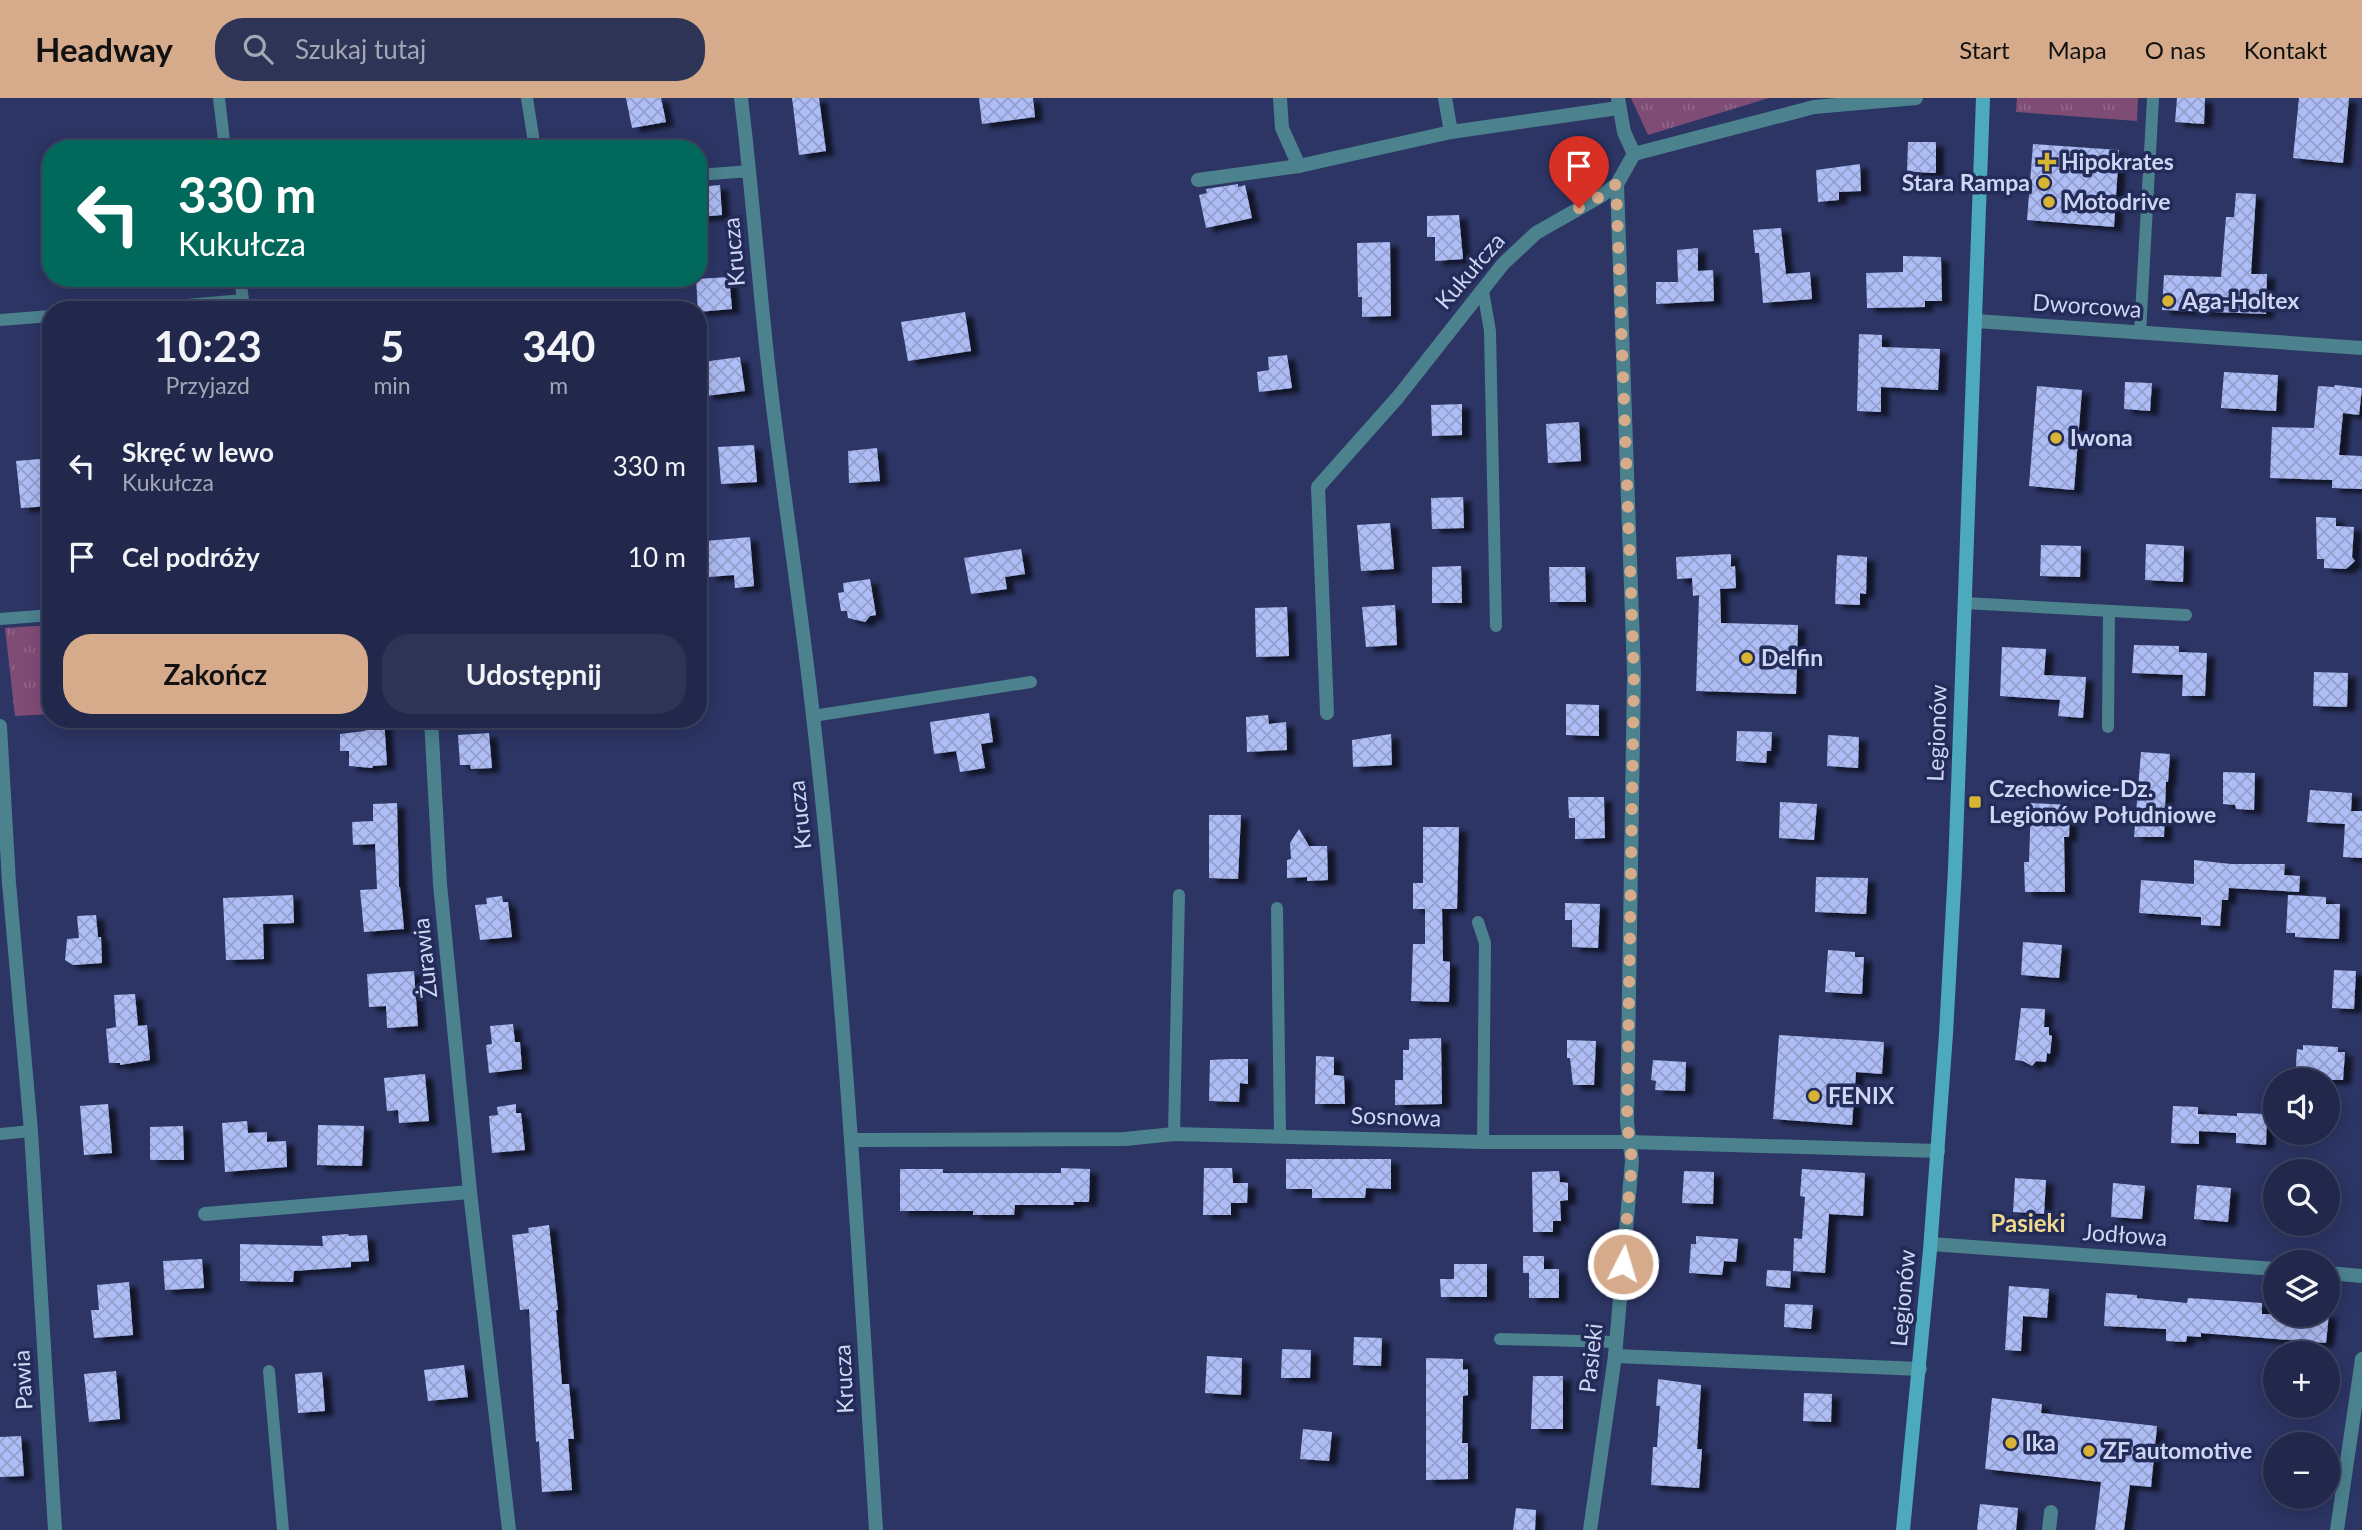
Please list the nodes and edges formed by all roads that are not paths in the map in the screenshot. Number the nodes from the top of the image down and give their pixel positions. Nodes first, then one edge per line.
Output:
1 (219, 98) edge
2 (527, 98) edge
3 (741, 98) edge
4 (1280, 98) edge
5 (1445, 98) edge
6 (1916, 98) edge
7 (1983, 98) edge
8 (2153, 98) edge
9 (1618, 103) edge
10 (1451, 132) junction
11 (224, 140) edge
12 (534, 140) edge
13 (1634, 154) junction
14 (1299, 166) junction
15 (750, 171) junction
16 (707, 175) edge
17 (1198, 180) dead end
18 (1616, 184) junction
19 (1483, 291) junction
20 (42, 317) edge
21 (0, 320) edge
22 (1976, 321) junction
23 (2140, 333) junction
24 (2362, 348) edge
25 (1964, 603) junction
26 (2109, 611) junction
27 (2186, 615) dead end
28 (42, 616) edge
29 (0, 619) edge
30 (1496, 626) dead end
31 (1031, 682) dead end
32 (1327, 713) dead end
33 (813, 716) junction
34 (0, 726) edge
35 (2108, 727) dead end
36 (431, 728) edge
37 (1179, 895) dead end
38 (1277, 908) dead end
39 (1478, 922) dead end
40 (31, 1131) junction
41 (0, 1134) edge
42 (1174, 1134) junction
43 (1280, 1136) junction
44 (852, 1140) junction
45 (1483, 1142) junction
46 (1630, 1142) junction
47 (1938, 1151) junction
48 (470, 1192) junction
49 (205, 1214) dead end
50 (1931, 1244) junction
51 (2263, 1268) edge
52 (2340, 1274) edge
53 (2362, 1276) edge
54 (1500, 1339) dead end
55 (1616, 1349) junction
56 (2362, 1359) edge
57 (1920, 1369) junction
58 (269, 1371) dead end
59 (2051, 1512) dead end
60 (55, 1530) edge
61 (283, 1530) edge
62 (509, 1530) edge
63 (876, 1530) edge
64 (1590, 1530) edge
65 (1903, 1530) edge
66 (2049, 1530) edge
67 (2337, 1530) edge

1 - 11 lane
2 - 12 lane
3 - 15 street, Krucza
4 - 14 street
5 - 10 street
6 - 13 street
7 - 22 street, Legionów
8 - 23 lane
9 - 10 street
9 - 13 street
10 - 14 street
13 - 18 street, Kukułcza
14 - 17 street
15 - 16 lane
15 - 33 street, Krucza
18 - 19 street, Kukułcza
18 - 46 street, Pasieki
19 - 30 lane
19 - 32 street, Kukułcza
20 - 21 lane
22 - 23 street, Dworcowa
22 - 25 street, Legionów
23 - 24 street, Dworcowa
25 - 26 lane
25 - 47 street, Legionów
26 - 27 lane
26 - 35 lane
28 - 29 lane
31 - 33 lane
33 - 44 street, Krucza
34 - 40 street, Pawia
36 - 48 street, Żurawia
37 - 42 lane
38 - 43 lane
39 - 45 lane
40 - 41 lane
40 - 60 street, Pawia
42 - 43 street, Sosnowa
42 - 44 street, Sosnowa
43 - 45 street, Sosnowa
44 - 63 street, Krucza
45 - 46 street, Sosnowa
46 - 47 street, Sosnowa
46 - 55 street, Pasieki
47 - 50 street, Legionów
48 - 49 street
48 - 62 street, Żurawia
50 - 51 street, Jodłowa
50 - 57 street, Legionów
52 - 53 street
54 - 55 lane
55 - 57 street, Legionów
55 - 64 street, Pasieki
56 - 67 street
57 - 65 street, Legionów
58 - 61 lane
59 - 66 street

